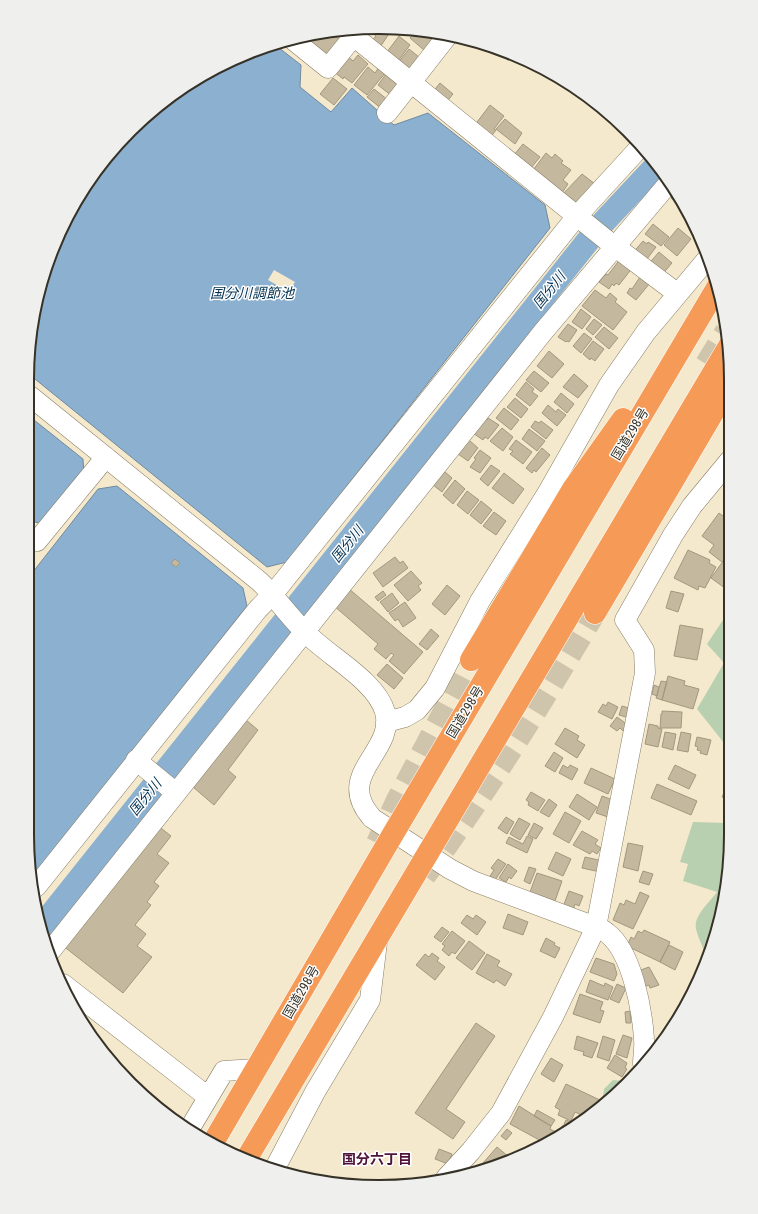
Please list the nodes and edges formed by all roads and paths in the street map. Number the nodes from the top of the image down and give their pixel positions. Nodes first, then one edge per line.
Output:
1 (353, 35) edge
2 (348, 36) edge
3 (444, 41) edge
4 (298, 44) edge
5 (412, 82) junction
6 (386, 112) dead end
7 (637, 151) edge
8 (666, 187) edge
9 (580, 219) junction
10 (612, 244) junction
11 (704, 263) edge
12 (678, 294) junction
13 (713, 294) edge
14 (686, 338) junction
15 (723, 356) tunnel mouth
16 (724, 394) edge
17 (34, 399) edge
18 (106, 458) junction
19 (724, 468) edge
20 (34, 541) edge
21 (277, 599) junction
22 (595, 613) tunnel mouth
23 (302, 629) junction
24 (471, 660) tunnel mouth
25 (386, 722) junction
26 (141, 765) junction
27 (174, 792) junction
28 (393, 834) junction
29 (427, 855) junction
30 (38, 885) edge
31 (596, 927) junction
32 (380, 932) junction
33 (53, 948) edge
34 (71, 990) edge
35 (643, 1057) edge
36 (256, 1069) junction
37 (208, 1097) junction
38 (192, 1125) edge
39 (215, 1139) edge
40 (249, 1155) edge
41 (277, 1164) edge
42 (452, 1172) edge

1 - 5 street
2 - 4 street
3 - 5 street
5 - 6 street
5 - 9 street
7 - 9 street
8 - 10 street
9 - 10 street
9 - 21 street
10 - 12 street
10 - 23 street
11 - 12 street
12 - 25 street
13 - 14 highway, 国道298号
14 - 24 highway
14 - 28 highway, 国道298号
15 - 29 highway
16 - 22 highway
17 - 18 street
18 - 20 street
18 - 21 street
19 - 31 street
21 - 23 street
21 - 26 street
23 - 25 street
23 - 27 street
25 - 28 street
26 - 27 street
26 - 30 street
27 - 33 street
28 - 29 street
28 - 36 highway, 国道298号
29 - 31 street
29 - 32 highway
31 - 35 street
31 - 42 street
32 - 40 highway
32 - 41 street
34 - 37 street
36 - 37 street
36 - 39 highway, 国道298号
37 - 38 street

